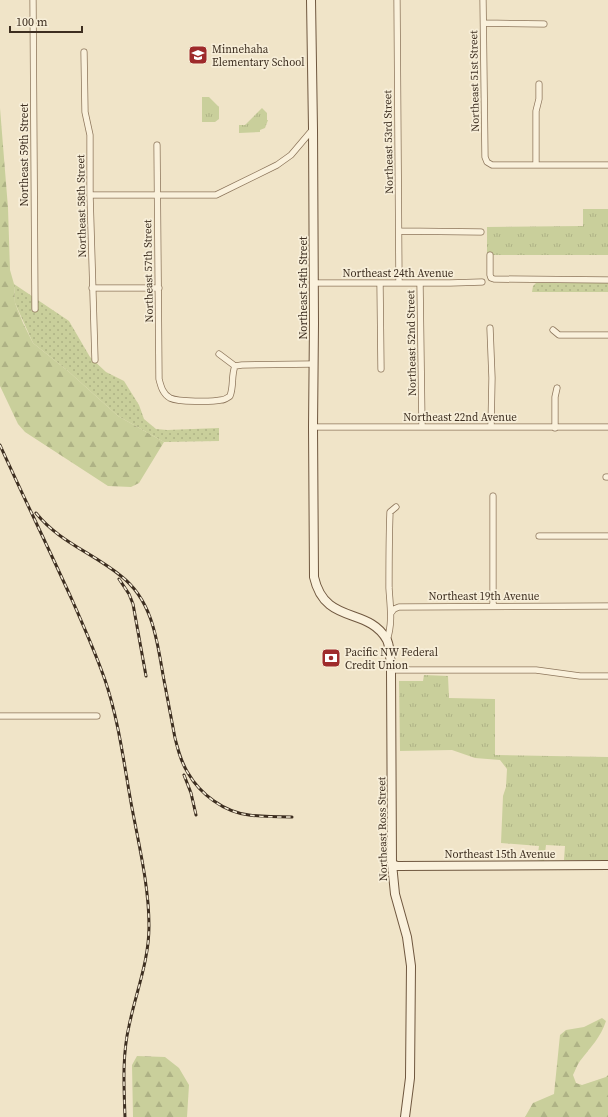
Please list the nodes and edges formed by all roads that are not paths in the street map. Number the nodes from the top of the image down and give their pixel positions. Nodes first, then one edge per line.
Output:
1 (32, 0) edge
2 (311, 0) edge
3 (397, 0) edge
4 (484, 0) edge
5 (484, 23) junction
6 (544, 24) dead end
7 (84, 52) dead end
8 (539, 84) dead end
9 (313, 129) junction
10 (157, 145) dead end
11 (536, 165) junction
12 (608, 165) edge
13 (157, 194) junction
14 (90, 195) junction
15 (399, 231) junction
16 (481, 232) dead end
17 (490, 256) dead end
18 (608, 280) edge
19 (482, 282) dead end
20 (314, 283) junction
21 (380, 283) junction
22 (399, 283) junction
23 (420, 283) junction
24 (92, 288) junction
25 (159, 288) junction
26 (35, 309) dead end
27 (490, 328) dead end
28 (553, 330) dead end
29 (608, 334) edge
30 (219, 354) dead end
31 (95, 360) dead end
32 (314, 364) junction
33 (235, 366) junction
34 (381, 369) dead end
35 (557, 388) dead end
36 (313, 427) junction
37 (422, 427) junction
38 (608, 427) edge
39 (491, 428) junction
40 (555, 428) junction
41 (493, 496) dead end
42 (396, 507) dead end
43 (539, 536) dead end
44 (608, 536) edge
45 (493, 606) junction
46 (608, 606) edge
47 (391, 613) junction
48 (387, 640) junction
49 (391, 670) junction
50 (608, 676) edge
51 (0, 716) edge
52 (96, 716) dead end
53 (392, 864) junction
54 (608, 865) edge
55 (405, 1117) edge

1 - 26 street, Northeast 59th Street
2 - 9 street, Northeast 54th Street
3 - 15 street, Northeast 53rd Street
4 - 5 street, Northeast 51st Street
5 - 6 street
5 - 11 street, Northeast 51st Street
7 - 14 street, Northeast 58th Street
8 - 11 street
9 - 13 street
9 - 20 street, Northeast 54th Street
10 - 13 street, Northeast 57th Street
11 - 12 street
13 - 14 street
13 - 25 street, Northeast 57th Street
14 - 24 street, Northeast 58th Street
15 - 16 street
15 - 22 street, Northeast 53rd Street
17 - 18 street
19 - 23 street, Northeast 24th Avenue
20 - 21 street, Northeast 24th Avenue
20 - 32 street, Northeast 54th Street
21 - 22 street, Northeast 24th Avenue
21 - 34 street
22 - 23 street, Northeast 24th Avenue
23 - 37 street, Northeast 52nd Street
24 - 25 street
24 - 31 street, Northeast 58th Street
25 - 33 street, Northeast 57th Street
27 - 39 street
28 - 29 street
30 - 33 street
32 - 33 street
32 - 36 street, Northeast 54th Street
35 - 40 street
36 - 37 street, Northeast 22nd Avenue
36 - 48 street, Northeast 54th Street
37 - 39 street, Northeast 22nd Avenue
38 - 40 street, Northeast 22nd Avenue
39 - 40 street, Northeast 22nd Avenue
41 - 45 street
42 - 47 street
43 - 44 street
45 - 46 street, Northeast 19th Avenue
45 - 47 street, Northeast 19th Avenue
47 - 48 street
48 - 49 street, Northeast Ross Street
49 - 50 street
49 - 53 street, Northeast Ross Street
51 - 52 street
53 - 54 street, Northeast 15th Avenue
53 - 55 street, Northeast Ross Street

